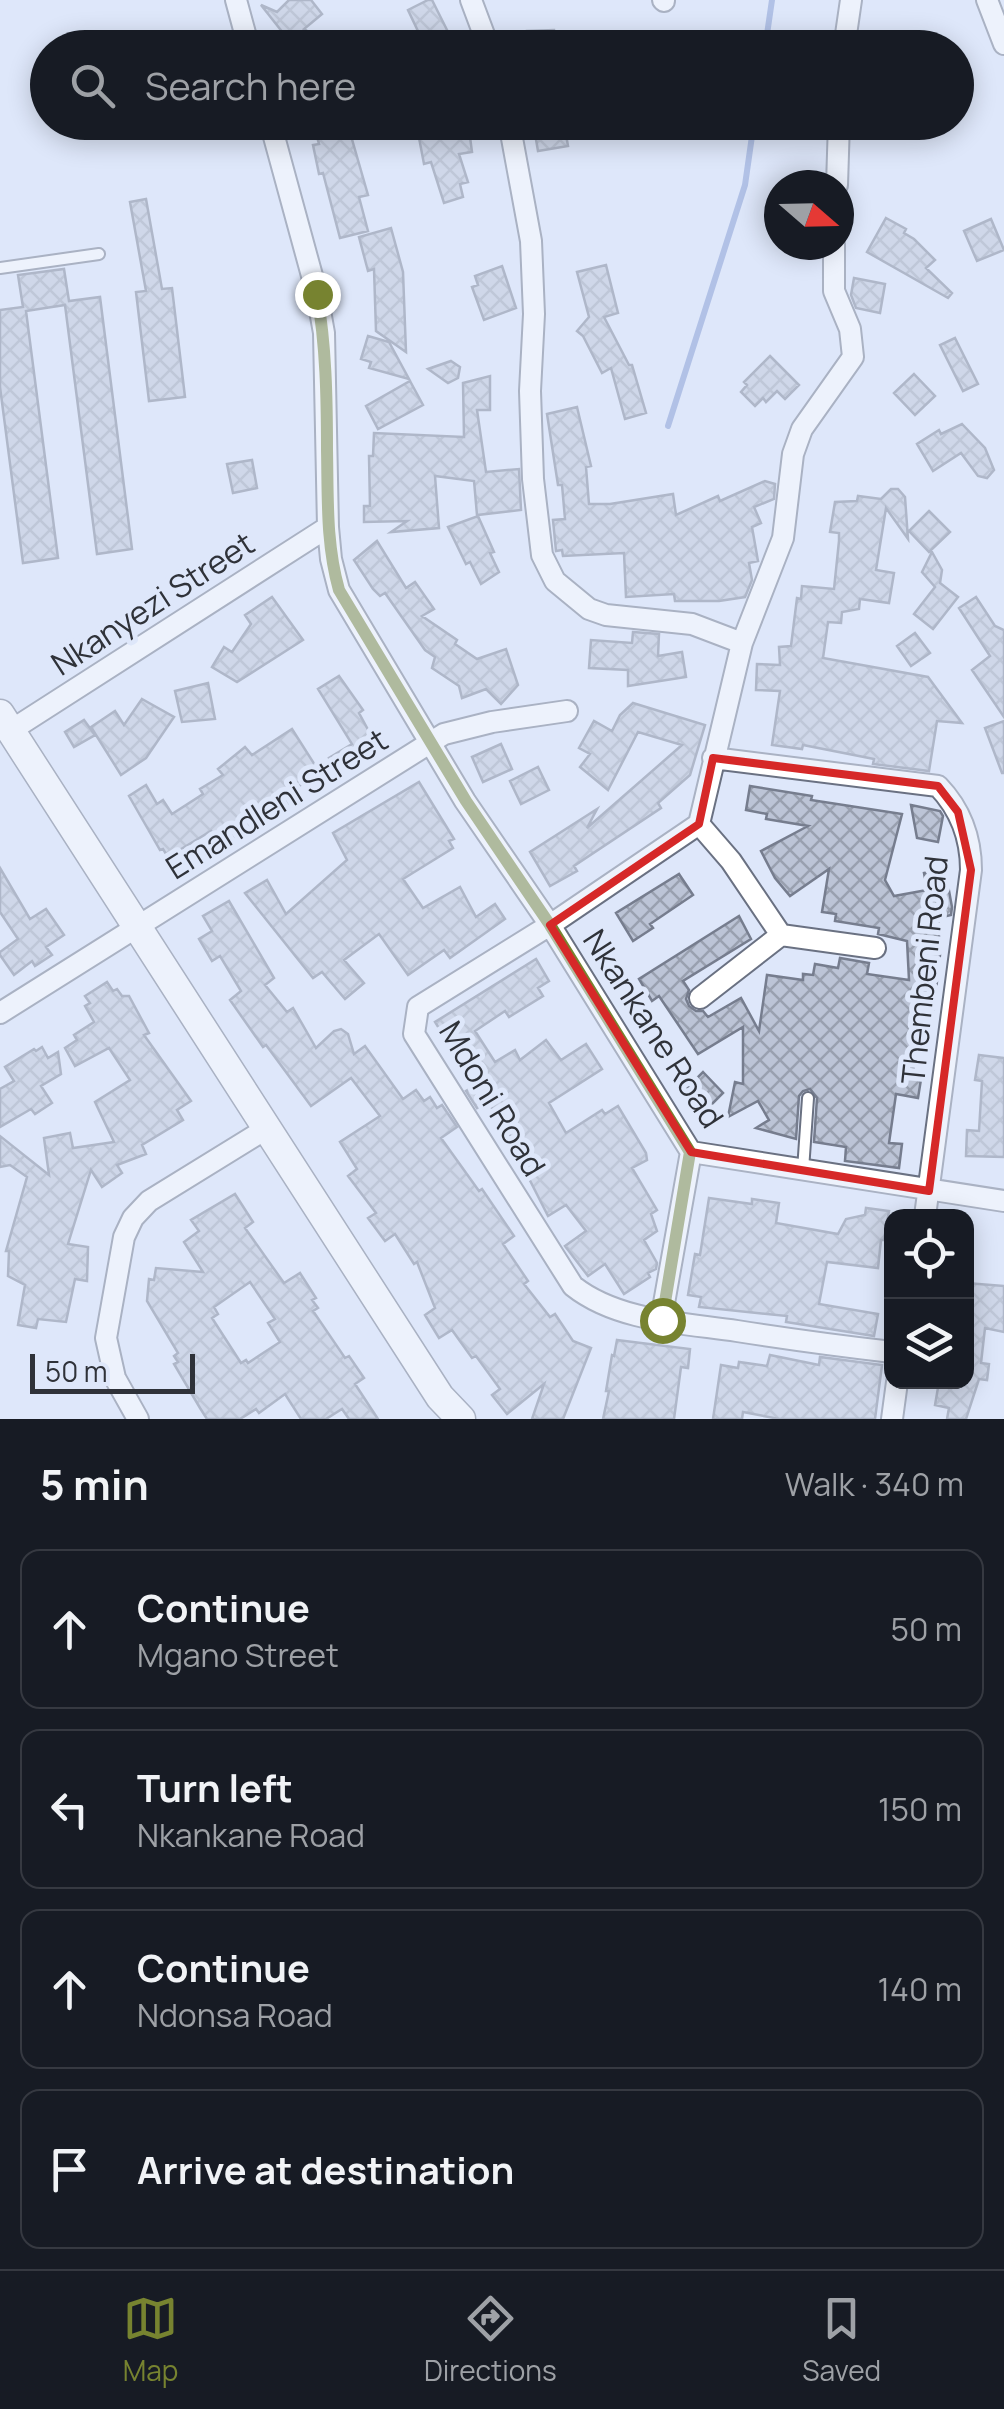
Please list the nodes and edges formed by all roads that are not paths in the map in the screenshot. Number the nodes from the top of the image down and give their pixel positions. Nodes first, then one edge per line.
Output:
1 (236, 0) edge
2 (471, 0) edge
3 (851, 0) edge
4 (987, 0) edge
5 (244, 30) edge
6 (482, 30) edge
7 (847, 30) edge
8 (1004, 44) edge
9 (275, 140) edge
10 (512, 140) edge
11 (838, 140) edge
12 (837, 170) edge
13 (98, 254) dead end
14 (834, 260) edge
15 (0, 268) edge
16 (328, 528) junction
17 (742, 642) junction
18 (567, 711) dead end
19 (5, 723) edge
20 (430, 742) junction
21 (713, 758) junction
22 (699, 824) junction
23 (550, 925) junction
24 (138, 928) junction
25 (781, 935) junction
26 (875, 948) dead end
27 (700, 998) dead end
28 (0, 1013) edge
29 (808, 1098) dead end
30 (268, 1127) junction
31 (690, 1152) junction
32 (803, 1170) junction
33 (929, 1192) junction
34 (1004, 1201) edge
35 (925, 1209) edge
36 (662, 1320) junction
37 (884, 1351) edge
38 (896, 1389) edge
39 (138, 1419) edge
40 (461, 1419) edge
41 (892, 1419) edge

1 - 5 street
2 - 6 street
3 - 7 street
4 - 8 street
9 - 16 street, Nkankane Road
10 - 17 street
11 - 12 street
13 - 15 lane
14 - 17 street
16 - 19 street, Nkanyezi Street
16 - 20 street, Nkankane Road
17 - 21 street
18 - 20 street, Emandleni Street
19 - 24 street
20 - 23 street, Nkankane Road
20 - 24 street, Emandleni Street
21 - 22 street
21 - 33 street, Thembeni Road
22 - 23 street, Mdoni Road
22 - 25 street
23 - 31 street, Nkankane Road
23 - 36 street, Mdoni Road
24 - 28 street, Emandleni Street
24 - 30 street
25 - 26 street
25 - 27 street
29 - 32 lane
30 - 39 street
30 - 40 street
31 - 32 street, Nkankane Road
31 - 36 street
32 - 33 street, Nkankane Road
33 - 34 street, Nkankane Road
33 - 35 street, Thembeni Road
36 - 37 street, Mdoni Road
38 - 41 street

